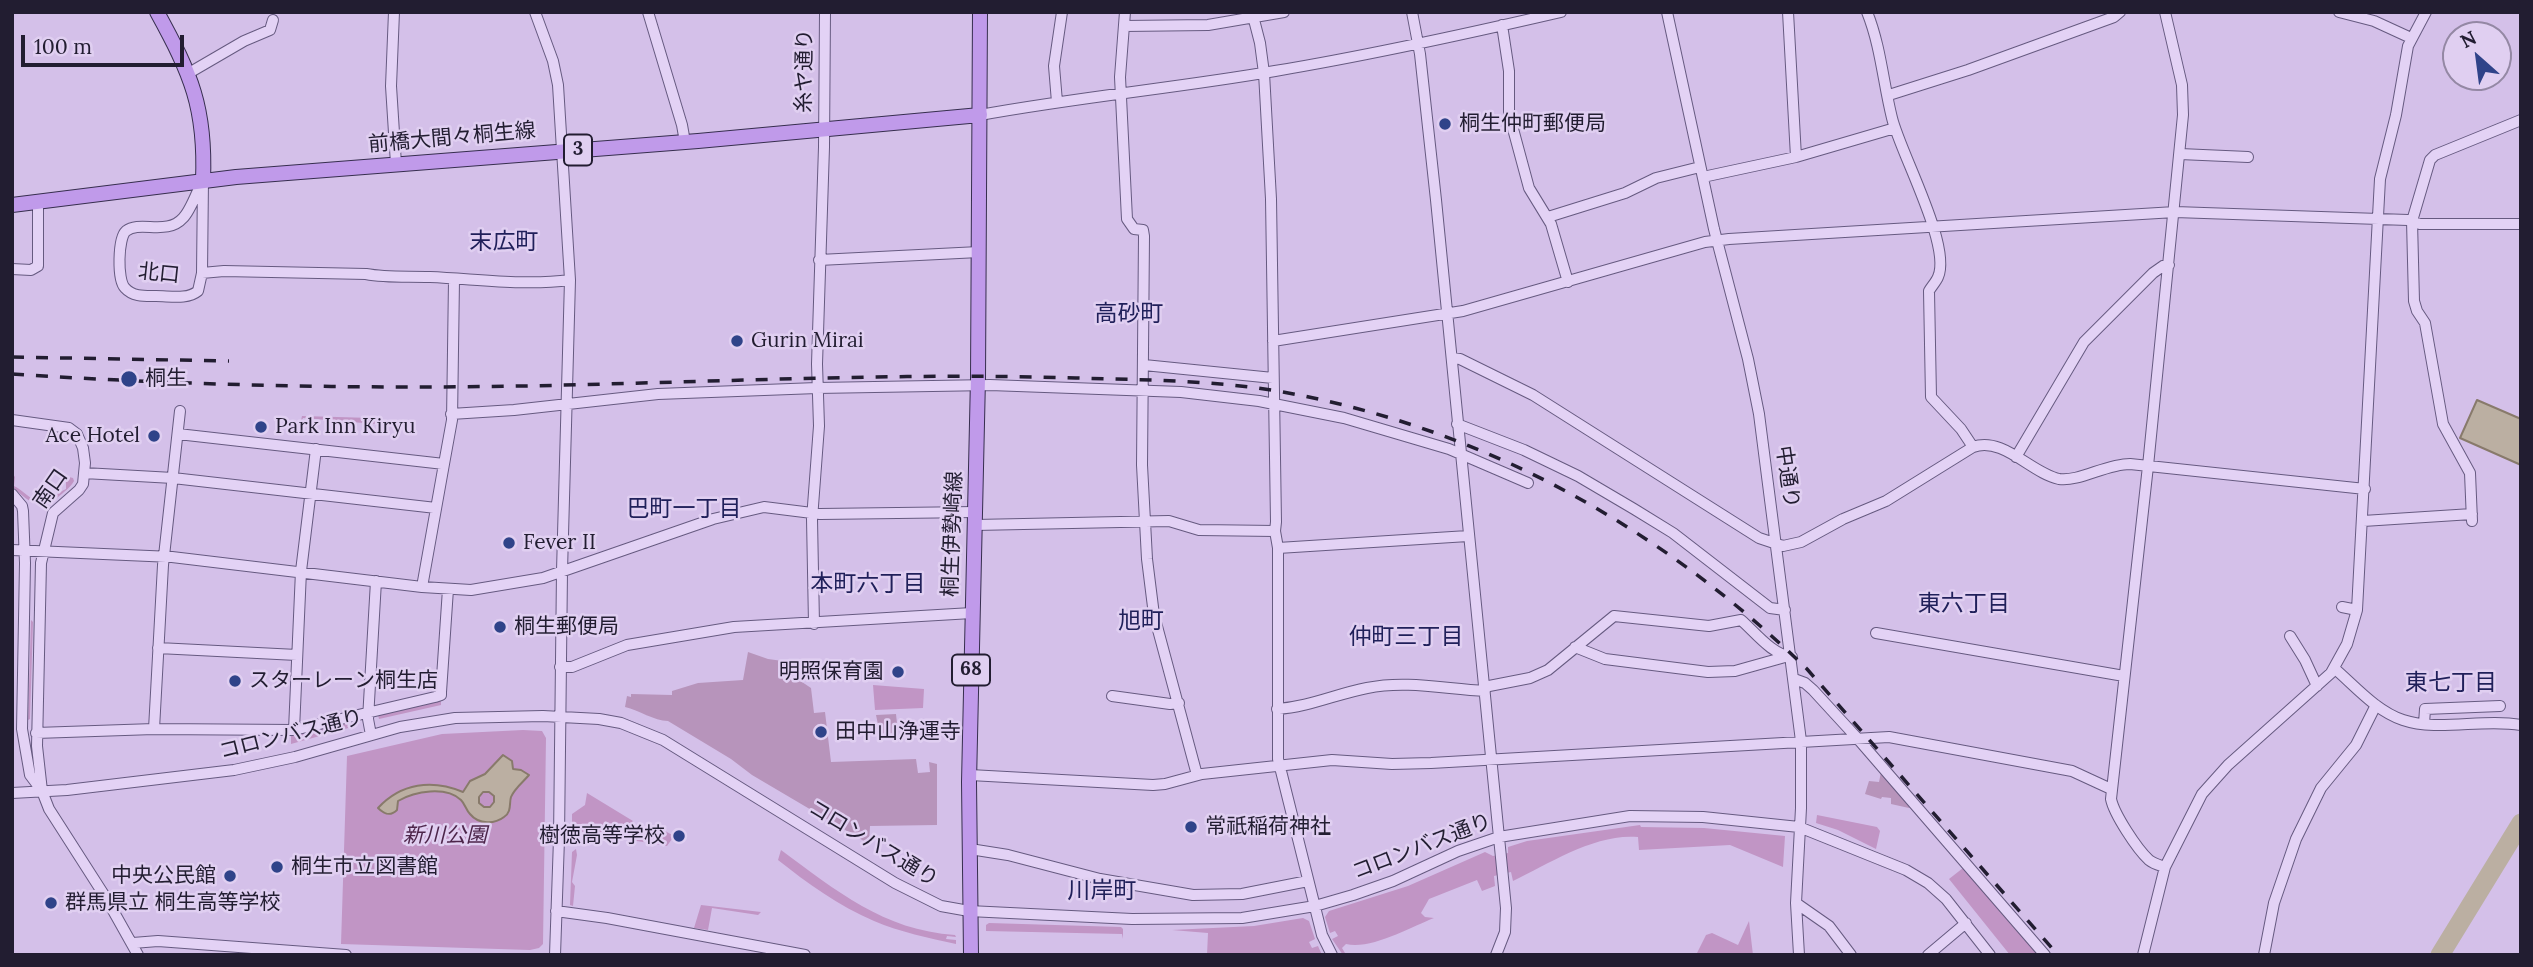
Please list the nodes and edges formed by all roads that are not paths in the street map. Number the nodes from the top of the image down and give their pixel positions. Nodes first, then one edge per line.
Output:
1 (157, 12) edge
2 (394, 12) edge
3 (535, 12) edge
4 (648, 12) edge
5 (825, 12) edge
6 (980, 12) edge
7 (1062, 12) edge
8 (1125, 12) edge
9 (1284, 12) edge
10 (1412, 12) edge
11 (1561, 12) edge
12 (1667, 12) edge
13 (1788, 12) edge
14 (1867, 12) edge
15 (2120, 12) edge
16 (2165, 12) edge
17 (2339, 12) edge
18 (2426, 12) edge
19 (1253, 15) edge
20 (273, 20) dead end
21 (1502, 25) junction
22 (1124, 26) junction
23 (2411, 38) junction
24 (1419, 44) junction
25 (189, 73) junction
26 (1264, 73) junction
27 (1121, 92) junction
28 (1889, 95) junction
29 (1057, 102) junction
30 (979, 115) junction
31 (2521, 120) edge
32 (1895, 128) junction
33 (823, 130) junction
34 (685, 142) junction
35 (563, 151) junction
36 (2180, 154) junction
37 (1796, 157) junction
38 (2248, 157) dead end
39 (396, 164) junction
40 (1701, 172) junction
41 (203, 180) junction
42 (38, 201) junction
43 (12, 205) edge
44 (2175, 212) junction
45 (1548, 217) junction
46 (2378, 220) junction
47 (2412, 221) junction
48 (2521, 224) edge
49 (1933, 227) junction
50 (1717, 240) junction
51 (979, 252) junction
52 (819, 260) junction
53 (2169, 265) junction
54 (12, 269) edge
55 (202, 273) junction
56 (454, 280) junction
57 (570, 280) junction
58 (1568, 282) junction
59 (1448, 314) junction
60 (1273, 341) junction
61 (1452, 358) junction
62 (1144, 365) junction
63 (1273, 378) junction
64 (978, 385) junction
65 (817, 388) junction
66 (1144, 390) junction
67 (1274, 403) junction
68 (567, 404) junction
69 (180, 411) dead end
70 (452, 414) junction
71 (12, 420) edge
72 (1457, 424) junction
73 (178, 434) junction
74 (1973, 447) junction
75 (316, 449) junction
76 (1460, 454) junction
77 (2016, 457) junction
78 (444, 464) junction
79 (2148, 466) junction
80 (84, 473) junction
81 (173, 478) junction
82 (1528, 483) dead end
83 (2365, 489) junction
84 (12, 494) edge
85 (311, 494) junction
86 (436, 508) junction
87 (813, 513) junction
88 (975, 519) junction
89 (2363, 521) junction
90 (1144, 522) junction
91 (1275, 531) junction
92 (1468, 536) junction
93 (1776, 545) junction
94 (1278, 548) junction
95 (18, 550) edge
96 (44, 551) junction
97 (164, 557) junction
98 (301, 571) junction
99 (562, 571) junction
100 (376, 580) junction
101 (422, 587) junction
102 (447, 589) junction
103 (18, 607) edge
104 (39, 607) junction
105 (2342, 607) dead end
106 (1785, 610) junction
107 (2357, 610) junction
108 (972, 613) junction
109 (814, 624) junction
110 (1876, 633) dead end
111 (2290, 636) dead end
112 (1575, 647) junction
113 (158, 648) junction
114 (297, 654) junction
115 (1788, 657) junction
116 (560, 667) junction
117 (2334, 668) junction
118 (2124, 676) junction
119 (1794, 679) junction
120 (2317, 686) junction
121 (1484, 689) junction
122 (1112, 696) dead end
123 (1179, 703) junction
124 (2376, 705) junction
125 (2500, 706) dead end
126 (1278, 709) junction
127 (368, 713) junction
128 (559, 717) junction
129 (2424, 724) junction
130 (2517, 724) edge
131 (154, 729) junction
132 (295, 730) junction
133 (36, 733) junction
134 (17, 735) edge
135 (371, 735) junction
136 (1858, 739) junction
137 (1801, 741) junction
138 (1491, 760) junction
139 (1280, 767) junction
140 (970, 775) junction
141 (1197, 775) junction
142 (2111, 789) junction
143 (42, 791) junction
144 (12, 793) edge
145 (1799, 827) junction
146 (1499, 837) junction
147 (970, 849) junction
148 (2165, 867) junction
149 (1308, 881) junction
150 (1796, 903) junction
151 (1315, 906) junction
152 (556, 911) junction
153 (970, 911) junction
154 (1966, 923) junction
155 (133, 943) junction
156 (138, 955) edge
157 (346, 955) edge
158 (555, 955) edge
159 (805, 955) edge
160 (971, 955) edge
161 (1332, 955) edge
162 (1496, 955) edge
163 (1799, 955) edge
164 (1850, 955) edge
165 (1928, 955) edge
166 (1990, 955) edge
167 (2045, 955) edge
168 (2143, 955) edge
169 (2264, 955) edge

1 - 25 main road
2 - 39 street
3 - 35 street
4 - 34 street
5 - 33 street, 糸ヤ通り
6 - 30 main road, 桐生伊勢崎線
7 - 29 street
8 - 22 street
9 - 19 street
10 - 24 street
11 - 21 street
12 - 40 street, 中通り
13 - 37 street
14 - 28 street
15 - 28 street
16 - 36 street
17 - 23 street
18 - 23 street
19 - 22 street
19 - 26 street
20 - 25 street
21 - 24 street
21 - 45 street
22 - 27 street
23 - 46 street
24 - 26 street
24 - 59 street
25 - 41 main road
26 - 27 street
26 - 60 street
27 - 29 street
27 - 62 street
28 - 32 street
29 - 30 street
30 - 33 main road, 前橋大間々桐生線 / 3
30 - 51 main road, 桐生伊勢崎線 / 68
31 - 47 street
32 - 37 street
32 - 49 street
33 - 34 main road, 前橋大間々桐生線 / 3
33 - 52 street, 糸ヤ通り
34 - 35 main road, 前橋大間々桐生線 / 3
35 - 39 main road, 前橋大間々桐生線 / 3
35 - 57 street
36 - 38 street
36 - 44 street
37 - 40 street
39 - 41 main road, 前橋大間々桐生線 / 3
40 - 45 street
40 - 50 street, 中通り
41 - 42 main road, 前橋大間々桐生線 / 3
41 - 55 street, 北口 / 北口
41 - 55 street, 北口 / 北口
42 - 43 main road, 前橋大間々桐生線 / 3
42 - 54 street
44 - 46 street
44 - 49 street
44 - 53 street
45 - 58 street
46 - 47 street
46 - 83 street
47 - 48 street
47 - 89 street
49 - 50 street
49 - 74 street
50 - 58 street
50 - 93 street, 中通り
51 - 52 street
51 - 64 main road, 桐生伊勢崎線 / 68
52 - 65 street, 糸ヤ通り
53 - 77 street
53 - 79 street
55 - 56 street
56 - 57 street
56 - 70 street
57 - 68 street
58 - 59 street
59 - 60 street
59 - 61 street
60 - 63 street
61 - 72 street
61 - 93 street
62 - 63 street
62 - 66 street
63 - 67 street
64 - 65 street
64 - 66 street
64 - 88 main road, 桐生伊勢崎線 / 68
65 - 68 street
65 - 87 street, 糸ヤ通り
66 - 67 street
66 - 90 street
67 - 76 street
67 - 91 street
68 - 70 street
68 - 99 street
69 - 73 street
70 - 78 street
71 - 80 street, 南口 / 南口
72 - 76 street
72 - 106 street
73 - 75 street
73 - 81 street
74 - 77 street
74 - 93 street
75 - 78 street
75 - 85 street
76 - 82 street
76 - 92 street
77 - 79 street
78 - 86 street
79 - 83 street
79 - 118 street
80 - 81 street
80 - 96 street, 南口 / 南口
81 - 85 street
81 - 97 street
83 - 89 street
84 - 95 street, 南口 / 南口
85 - 86 street
85 - 98 street
86 - 101 street
87 - 88 street
87 - 99 street
87 - 109 street, 糸ヤ通り
88 - 90 street
88 - 108 main road, 桐生伊勢崎線 / 68
89 - 107 street
90 - 91 street
90 - 123 street
91 - 94 street
92 - 94 street
92 - 121 street
93 - 106 street, 中通り
94 - 126 street
95 - 96 street
95 - 103 street, 南口
96 - 97 street
96 - 104 street, 南口
97 - 98 street
97 - 113 street
98 - 100 street
98 - 114 street
99 - 102 street
99 - 116 street
100 - 101 street
100 - 127 street
101 - 102 street
102 - 127 street
103 - 104 street
103 - 134 street, 南口
104 - 133 street, 南口
105 - 107 street
106 - 115 street, 中通り
107 - 117 street
108 - 109 street
108 - 140 main road, 桐生伊勢崎線 / 68
109 - 116 street
110 - 118 street
111 - 120 street
112 - 115 street
112 - 115 street
112 - 121 street
113 - 114 street
113 - 131 street
114 - 132 street
115 - 119 street, 中通り
116 - 128 street
117 - 120 street
117 - 124 street
118 - 142 street
119 - 136 street
119 - 137 street, 中通り
120 - 148 street
121 - 126 street
121 - 138 street
122 - 123 street
123 - 141 street
124 - 129 street
124 - 169 street
125 - 129 street
126 - 139 street
127 - 132 street
127 - 135 street
128 - 135 street, コロンバス通り
128 - 152 street
128 - 153 street, コロンバス通り
129 - 130 street
131 - 132 street
131 - 133 street
133 - 143 street, 南口
134 - 143 street, 南口
135 - 143 street, コロンバス通り
136 - 137 street
136 - 142 street
136 - 167 street
137 - 138 street
137 - 145 street, 中通り
138 - 139 street
138 - 146 street
139 - 141 street
139 - 149 street
140 - 141 street
140 - 147 main road, 桐生伊勢崎線 / 68
142 - 148 street
143 - 144 street, コロンバス通り
143 - 155 street, 南口
145 - 146 street, コロンバス通り
145 - 150 street, 中通り
145 - 154 street, コロンバス通り
146 - 151 street, コロンバス通り
146 - 162 street
147 - 149 street
147 - 153 main road, 桐生伊勢崎線 / 68
148 - 168 street
149 - 151 street
150 - 163 street, 中通り
150 - 164 street
151 - 153 street, コロンバス通り
151 - 161 street
152 - 158 street
152 - 159 street
153 - 160 main road, 桐生伊勢崎線 / 68
154 - 165 street
154 - 166 street, コロンバス通り
155 - 156 street, 南口
155 - 157 street

